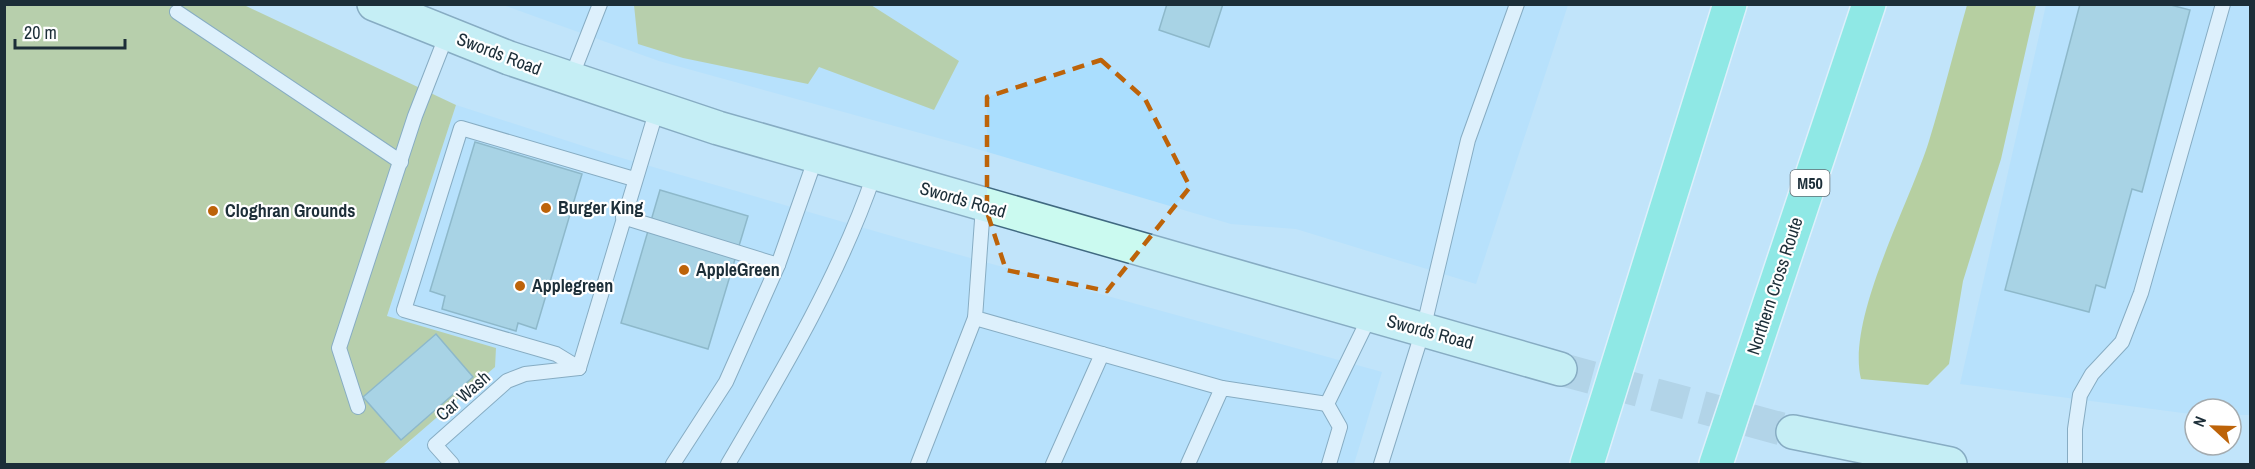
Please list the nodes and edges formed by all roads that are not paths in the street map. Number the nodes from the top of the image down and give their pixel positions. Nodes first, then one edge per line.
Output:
1 (600, 4) edge
2 (1518, 4) edge
3 (1730, 4) edge
4 (1740, 4) edge
5 (1869, 4) edge
6 (2223, 4) edge
7 (378, 5) edge
8 (177, 12) dead end
9 (447, 34) junction
10 (571, 80) junction
11 (657, 109) junction
12 (816, 158) junction
13 (401, 162) junction
14 (874, 175) junction
15 (634, 179) junction
16 (983, 206) junction
17 (623, 217) junction
18 (778, 265) junction
19 (1370, 316) junction
20 (975, 318) junction
21 (1631, 327) junction
22 (1423, 330) junction
23 (1102, 354) junction
24 (579, 368) junction
25 (1560, 369) tunnel mouth
26 (1222, 387) junction
27 (1328, 404) junction
28 (358, 407) dead end
29 (1793, 432) tunnel mouth
30 (674, 462) edge
31 (1943, 464) edge
32 (452, 465) edge
33 (728, 465) edge
34 (918, 465) edge
35 (1053, 465) edge
36 (1188, 465) edge
37 (1329, 465) edge
38 (1380, 465) edge
39 (1587, 465) edge
40 (1716, 465) edge
41 (2075, 465) edge

1 - 10 lane
2 - 22 lane
3 - 21 highway
4 - 21 highway
5 - 40 highway, Northern Cross Route / M50
6 - 41 lane
7 - 9 main road, Swords Road
8 - 13 lane
9 - 10 main road, Swords Road
9 - 13 lane
10 - 11 main road, Swords Road
11 - 12 main road, Swords Road
11 - 15 lane
12 - 14 main road, Swords Road
12 - 18 lane
13 - 28 lane
14 - 16 main road, Swords Road
14 - 33 lane
15 - 17 lane
15 - 24 lane
16 - 19 main road, Swords Road
16 - 20 lane
17 - 18 lane
17 - 24 lane
18 - 30 lane
19 - 22 main road, Swords Road
19 - 27 lane
20 - 23 lane
20 - 34 lane
21 - 39 highway
22 - 25 main road, Swords Road
22 - 38 lane
23 - 26 lane
23 - 35 lane
24 - 32 lane, Car Wash
26 - 27 lane
26 - 36 lane
27 - 37 lane
29 - 31 main road

